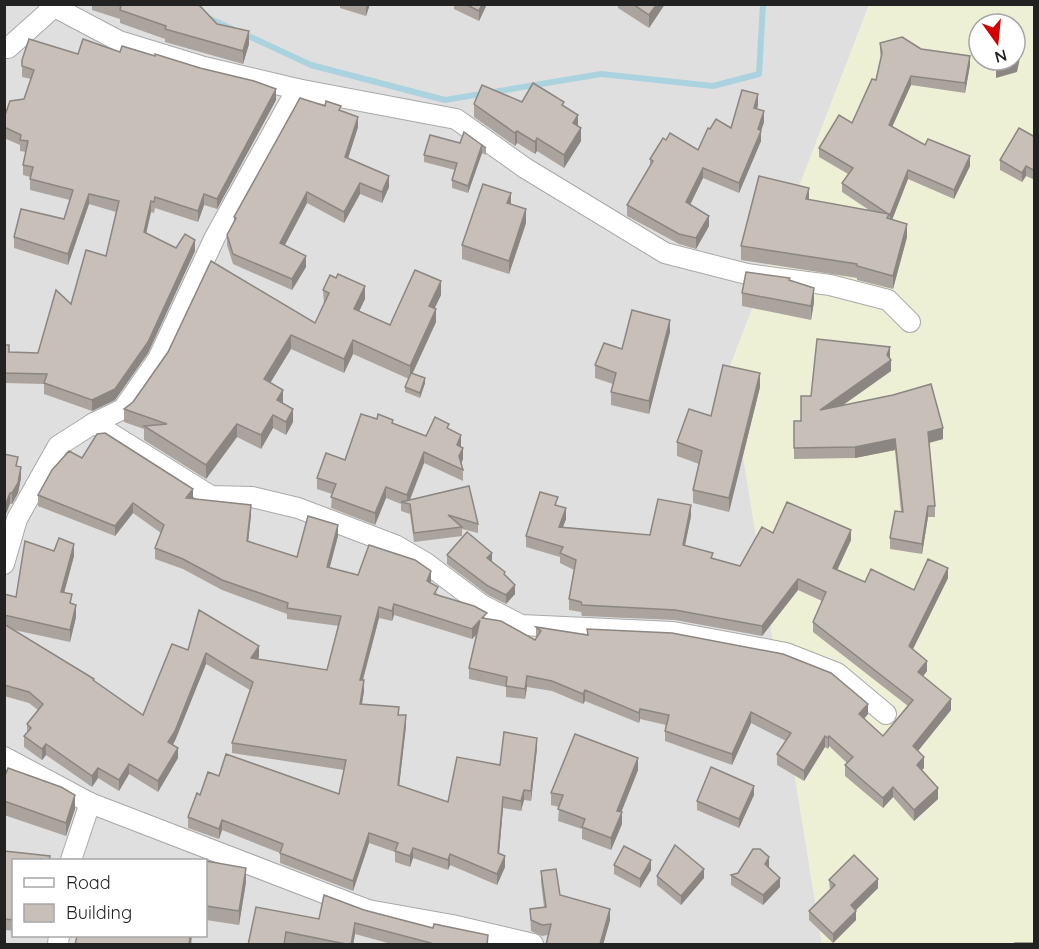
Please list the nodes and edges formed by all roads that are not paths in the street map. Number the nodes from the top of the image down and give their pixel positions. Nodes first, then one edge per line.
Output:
1 (52, 6) edge
2 (4, 48) edge
3 (297, 89) junction
4 (910, 322) dead end
5 (94, 423) junction
6 (4, 564) edge
7 (886, 714) dead end
8 (4, 757) edge
9 (90, 803) junction
10 (72, 859) edge
11 (533, 945) edge

1 - 2 street
1 - 3 street
3 - 4 street
3 - 5 street
5 - 6 street
5 - 7 street
8 - 9 street
9 - 10 street
9 - 11 street

